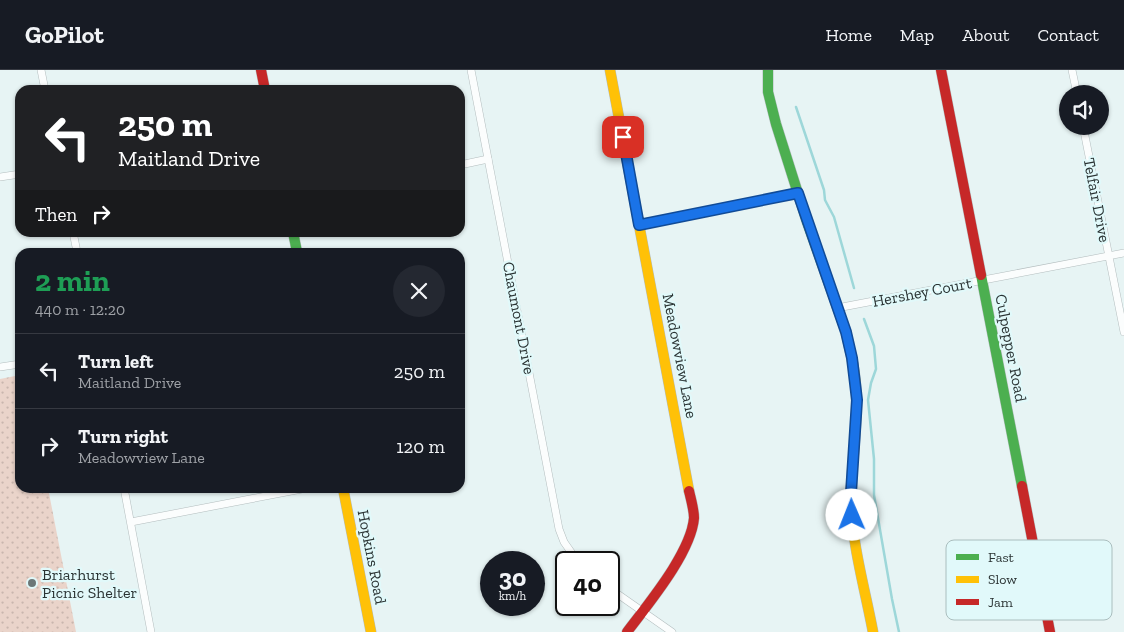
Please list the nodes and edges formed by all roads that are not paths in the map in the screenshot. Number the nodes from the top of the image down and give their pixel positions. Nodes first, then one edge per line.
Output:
1 (41, 70) edge
2 (262, 70) edge
3 (471, 70) edge
4 (610, 70) edge
5 (768, 70) edge
6 (941, 70) edge
7 (1072, 70) edge
8 (44, 85) edge
9 (264, 85) edge
10 (1075, 85) edge
11 (1085, 135) edge
12 (488, 159) junction
13 (465, 164) edge
14 (15, 175) edge
15 (0, 178) edge
16 (798, 193) junction
17 (639, 225) junction
18 (1124, 253) edge
19 (1108, 256) junction
20 (983, 280) junction
21 (837, 308) junction
22 (1124, 332) edge
23 (15, 365) edge
24 (0, 367) edge
25 (125, 493) edge
26 (281, 493) edge
27 (344, 493) edge
28 (130, 522) junction
29 (1032, 540) edge
30 (570, 551) edge
31 (620, 596) edge
32 (642, 612) junction
33 (151, 632) edge
34 (371, 632) edge
35 (628, 632) edge
36 (672, 632) edge
37 (873, 632) edge

1 - 8 street
2 - 9 street
3 - 12 street, Chaumont Drive
4 - 17 street, Meadowview Lane
5 - 16 street
6 - 20 street, Culpepper Road
7 - 10 street
11 - 19 street, Telfair Drive
12 - 13 street
12 - 30 street, Chaumont Drive
14 - 15 street
16 - 17 street
16 - 21 street
17 - 32 street, Meadowview Lane
18 - 19 street, Hershey Court
19 - 20 street, Hershey Court
19 - 22 street, Telfair Drive
20 - 21 street, Hershey Court
20 - 29 street, Culpepper Road
21 - 37 street
23 - 24 street
25 - 28 street
26 - 28 street
27 - 34 street, Hopkins Road
28 - 33 street
31 - 32 street
32 - 35 street, Meadowview Lane
32 - 36 street

